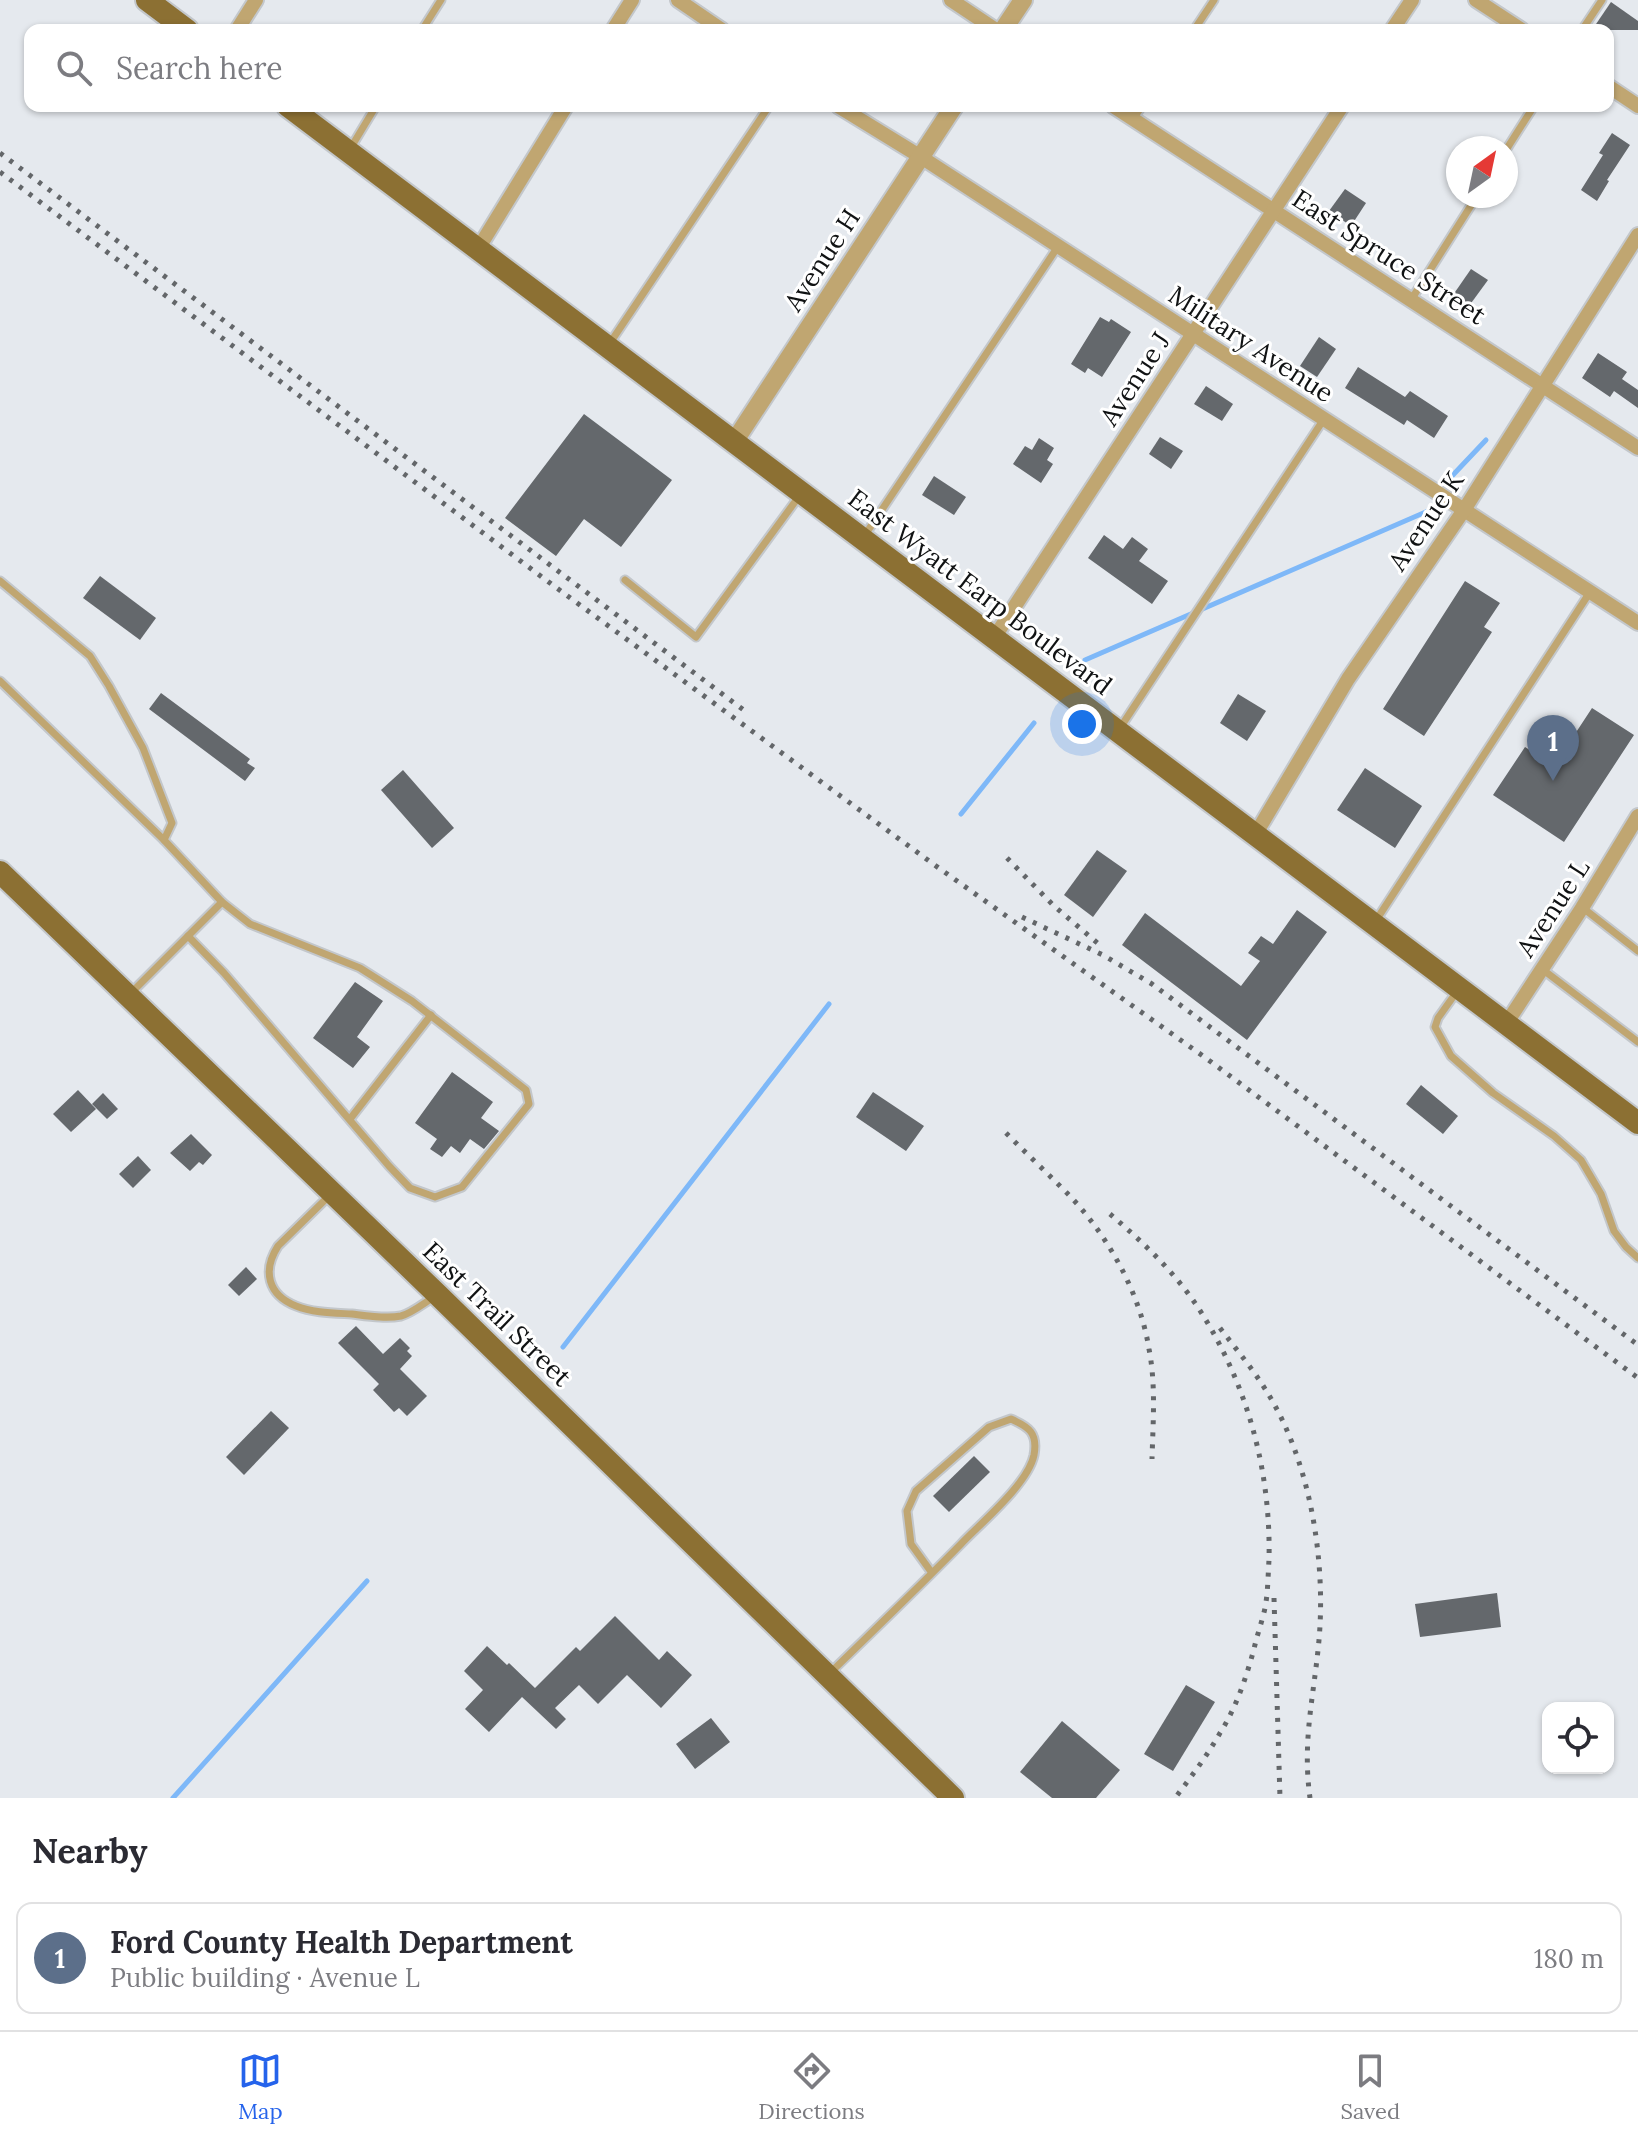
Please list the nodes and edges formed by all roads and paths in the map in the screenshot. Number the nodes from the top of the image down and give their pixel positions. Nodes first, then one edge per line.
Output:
1 (147, 0) edge
2 (256, 0) edge
3 (441, 0) edge
4 (632, 0) edge
5 (678, 0) edge
6 (951, 0) edge
7 (1023, 0) edge
8 (1214, 0) edge
9 (1412, 0) edge
10 (1476, 0) edge
11 (1602, 0) edge
12 (179, 24) edge
13 (241, 24) edge
14 (426, 24) edge
15 (617, 24) edge
16 (713, 24) edge
17 (987, 24) edge
18 (1007, 24) edge
19 (1198, 24) edge
20 (1396, 24) edge
21 (1513, 24) edge
22 (1586, 24) edge
23 (1614, 90) edge
24 (1638, 106) edge
25 (296, 112) edge
26 (372, 112) edge
27 (562, 112) edge
28 (765, 112) edge
29 (848, 112) edge
30 (950, 112) edge
31 (1122, 112) edge
32 (1138, 112) edge
33 (1338, 112) edge
34 (1530, 112) edge
35 (1133, 119) junction
36 (1515, 136) edge
37 (348, 151) junction
38 (921, 157) junction
39 (1469, 208) edge
40 (1274, 211) junction
41 (1638, 235) edge
42 (1057, 248) junction
43 (478, 249) junction
44 (1411, 300) junction
45 (1192, 334) junction
46 (608, 347) junction
47 (1542, 385) junction
48 (1324, 419) junction
49 (734, 442) junction
50 (1638, 448) edge
51 (801, 493) junction
52 (1464, 510) junction
53 (863, 539) junction
54 (625, 580) dead end
55 (0, 581) edge
56 (1590, 592) junction
57 (1638, 623) edge
58 (994, 638) junction
59 (0, 681) edge
60 (1118, 731) junction
61 (1638, 816) edge
62 (1255, 835) junction
63 (164, 840) junction
64 (0, 872) edge
65 (222, 902) junction
66 (1582, 908) junction
67 (1373, 924) junction
68 (188, 936) junction
69 (1638, 951) edge
70 (1542, 969) junction
71 (1459, 989) junction
72 (128, 996) junction
73 (431, 1015) junction
74 (1506, 1024) junction
75 (1638, 1042) edge
76 (350, 1119) junction
77 (1638, 1123) edge
78 (332, 1193) junction
79 (1638, 1258) edge
80 (438, 1295) junction
81 (932, 1573) junction
82 (829, 1675) junction
83 (953, 1798) edge

1 - 12 main road
2 - 13 street
3 - 14 lane
4 - 15 street
5 - 16 street
6 - 17 street
7 - 18 street
8 - 19 lane
9 - 20 street
10 - 21 street
11 - 22 lane
23 - 24 street
25 - 37 main road, East Wyatt Earp Boulevard
26 - 37 lane
27 - 43 street
28 - 46 lane
29 - 38 street, Military Avenue
30 - 38 street, Avenue H
31 - 35 street, East Spruce Street
32 - 35 lane
33 - 40 street, Avenue J
34 - 36 lane
35 - 40 street, East Spruce Street
37 - 43 main road, East Wyatt Earp Boulevard
38 - 42 street, Military Avenue
38 - 49 street, Avenue H
39 - 44 lane
40 - 44 street, East Spruce Street
40 - 45 street, Avenue J
41 - 47 street, Avenue K
42 - 45 street, Military Avenue
42 - 53 lane
43 - 46 main road, East Wyatt Earp Boulevard
44 - 47 street, East Spruce Street
45 - 48 street, Military Avenue
45 - 58 street, Avenue J
46 - 49 main road, East Wyatt Earp Boulevard
47 - 50 street, East Spruce Street
47 - 52 street, Avenue K
48 - 52 street, Military Avenue
48 - 60 lane
49 - 51 main road, East Wyatt Earp Boulevard
51 - 53 main road, East Wyatt Earp Boulevard
51 - 54 lane
52 - 56 street, Military Avenue
52 - 62 street, Avenue K
53 - 58 main road, East Wyatt Earp Boulevard
55 - 63 lane
56 - 57 street, Military Avenue
56 - 67 lane
58 - 60 main road, East Wyatt Earp Boulevard
59 - 63 lane
60 - 62 main road, East Wyatt Earp Boulevard
61 - 66 street, Avenue L
62 - 67 main road, East Wyatt Earp Boulevard
63 - 65 lane
64 - 72 main road, East Trail Street
65 - 68 lane
65 - 73 lane
66 - 69 lane
66 - 70 street, Avenue L
67 - 71 main road, East Wyatt Earp Boulevard
68 - 72 lane
68 - 76 lane
70 - 74 street, Avenue L
70 - 75 lane
71 - 74 main road, East Wyatt Earp Boulevard
71 - 79 lane
72 - 78 main road, East Trail Street
73 - 76 lane
73 - 76 lane
74 - 77 main road, East Wyatt Earp Boulevard
78 - 80 main road, East Trail Street
78 - 80 lane
80 - 82 main road, East Trail Street
81 - 81 lane
81 - 82 lane
82 - 83 main road, East Trail Street

